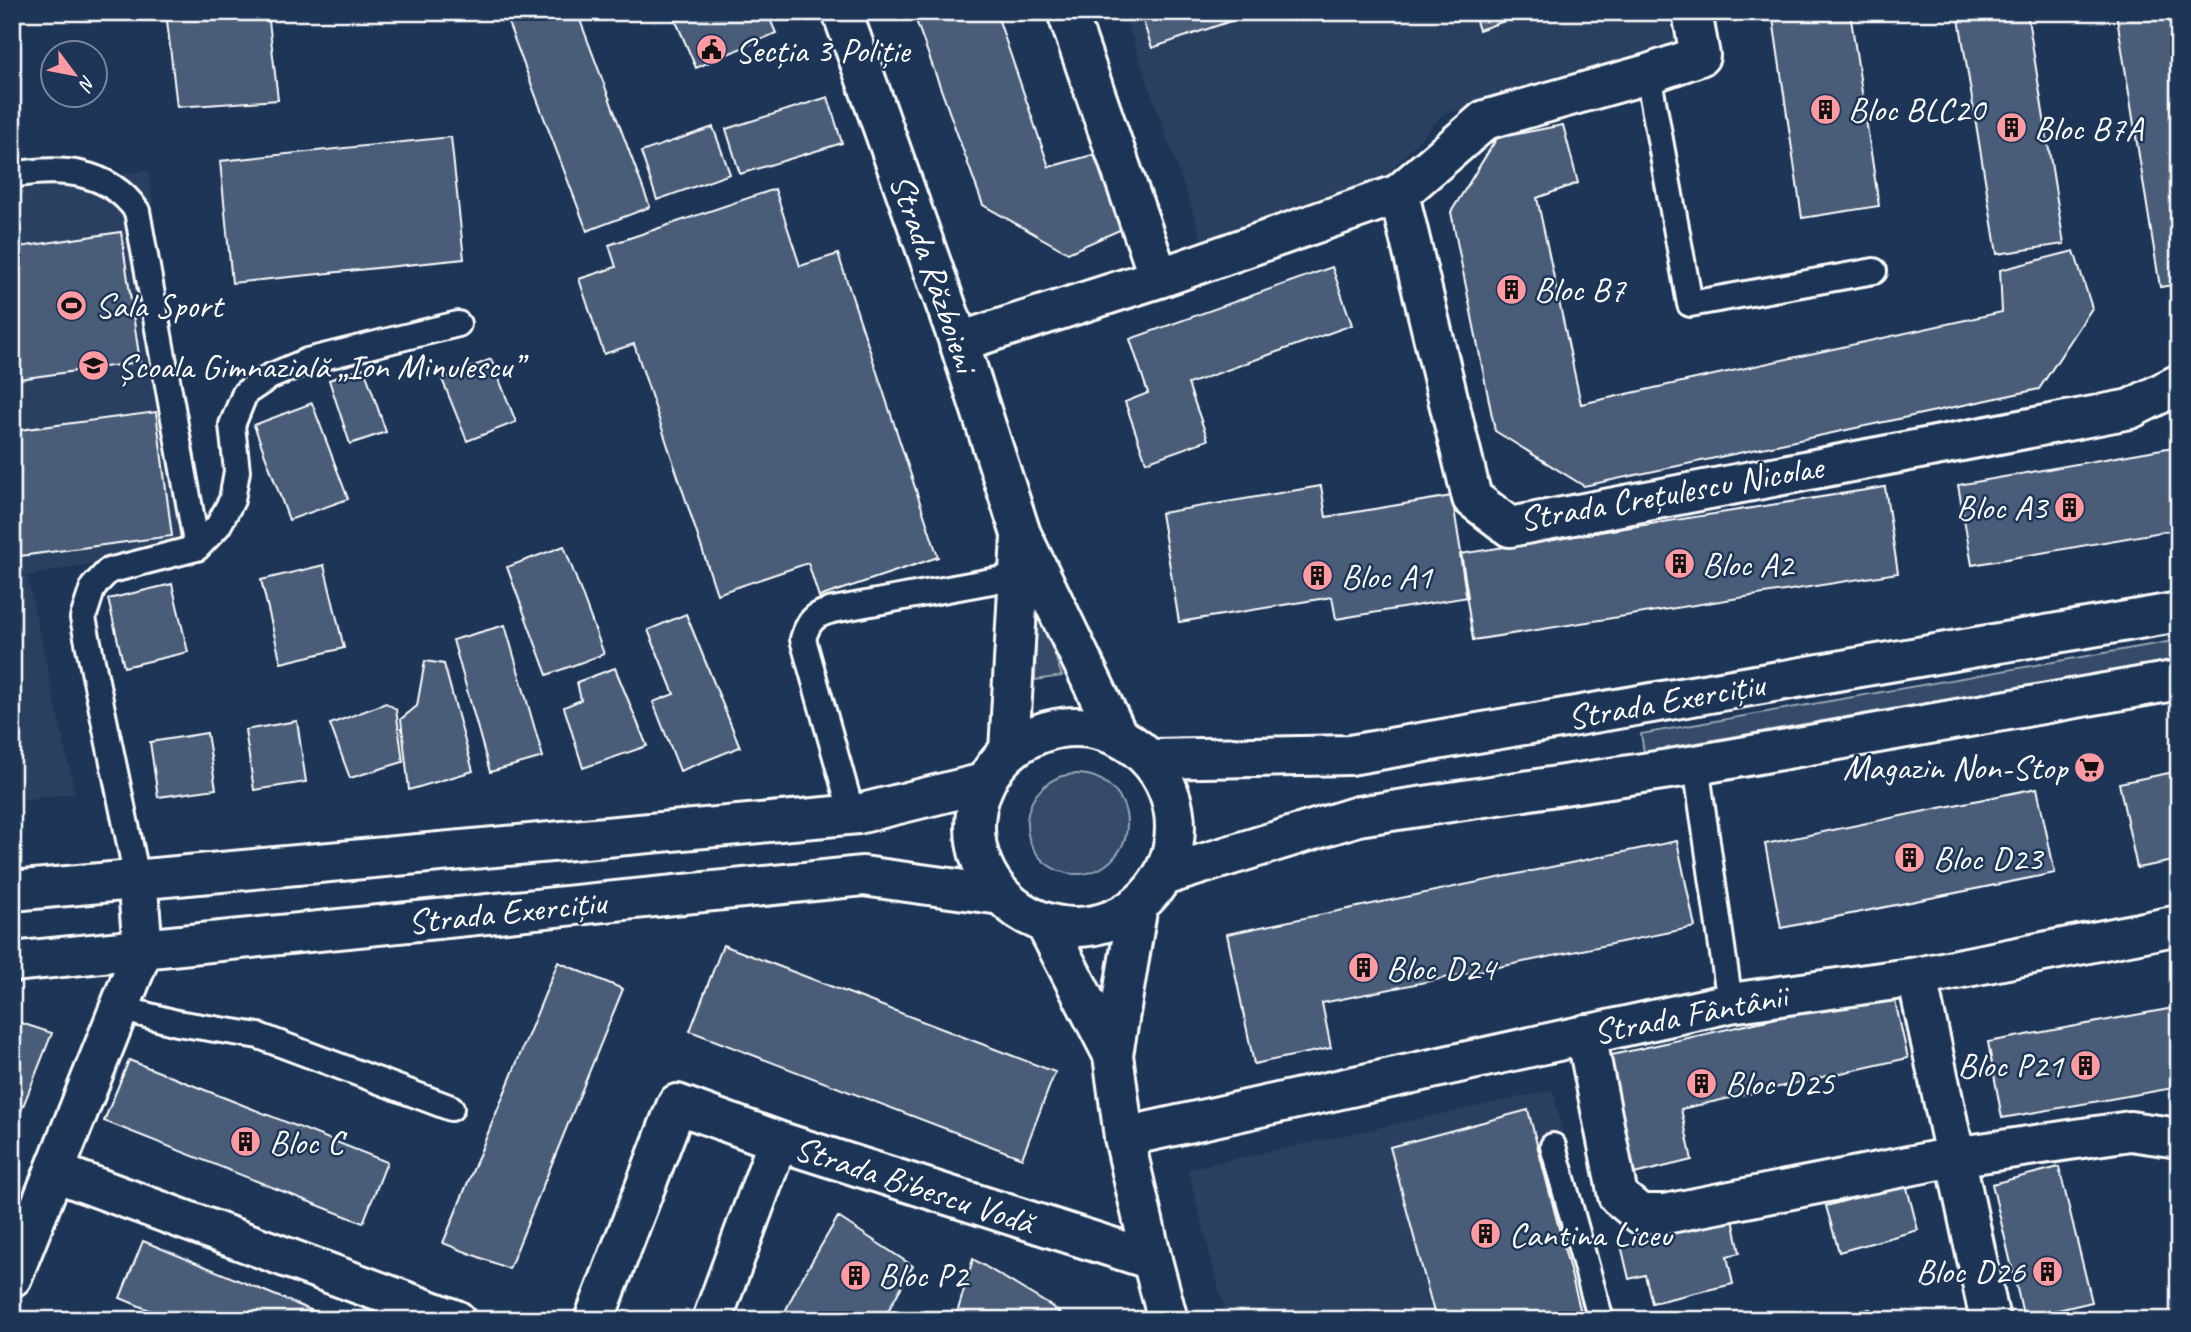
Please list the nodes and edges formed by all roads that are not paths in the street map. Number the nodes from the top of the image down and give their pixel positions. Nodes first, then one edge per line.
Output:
1 (842, 12) edge
2 (1067, 12) edge
3 (1692, 12) edge
4 (1648, 74) junction
5 (12, 175) edge
6 (1399, 194) junction
7 (1874, 271) dead end
8 (1159, 278) junction
9 (458, 324) dead end
10 (959, 342) junction
11 (2179, 384) edge
12 (1021, 534) junction
13 (197, 548) junction
14 (1018, 576) junction
15 (2179, 612) edge
16 (2179, 680) edge
17 (1118, 736) junction
18 (1009, 751) junction
19 (1150, 759) junction
20 (1696, 765) junction
21 (984, 783) junction
22 (852, 814) junction
23 (1163, 876) junction
24 (137, 878) junction
25 (12, 891) edge
26 (1001, 895) junction
27 (1138, 905) junction
28 (1045, 923) junction
29 (2179, 925) edge
30 (143, 948) junction
31 (12, 962) edge
32 (1917, 977) junction
33 (1730, 1003) junction
34 (119, 1008) junction
35 (1586, 1034) junction
36 (1113, 1055) junction
37 (451, 1108) dead end
38 (1124, 1137) junction
39 (2179, 1138) edge
40 (778, 1141) junction
41 (1553, 1146) dead end
42 (1954, 1157) junction
43 (55, 1172) junction
44 (1152, 1260) junction
45 (12, 1277) edge
46 (457, 1320) edge
47 (594, 1320) edge
48 (712, 1320) edge
49 (1168, 1320) edge
50 (1601, 1320) edge
51 (1990, 1320) edge

1 - 10 street, Strada Războieni
2 - 8 street
3 - 4 street
4 - 6 street
4 - 7 lane
5 - 13 lane
6 - 8 street
6 - 11 street, Strada Crețulescu Nicolae
8 - 10 street
9 - 13 lane
10 - 12 street, Strada Războieni
12 - 14 street
12 - 17 street
13 - 24 lane
14 - 18 street
14 - 22 lane
15 - 19 street, Strada Exercițiu
16 - 20 street, Strada Exercițiu
17 - 18 street
17 - 19 street
18 - 21 street
19 - 23 street
20 - 23 street, Strada Exercițiu
20 - 33 lane
21 - 22 street, Strada Exercițiu
21 - 26 street
22 - 24 street, Strada Exercițiu
23 - 27 street
24 - 25 street, Strada Exercițiu
24 - 30 street
26 - 28 street
26 - 30 street, Strada Exercițiu
27 - 28 street
27 - 36 street
28 - 36 street
29 - 32 street, Strada Fântânii
30 - 31 street, Strada Exercițiu
30 - 34 street
32 - 33 street, Strada Fântânii
32 - 42 street
33 - 35 street, Strada Fântânii
34 - 37 lane
34 - 43 street
35 - 38 street, Strada Fântânii
35 - 42 street
36 - 38 street
38 - 44 street
39 - 42 street
40 - 44 street, Strada Bibescu Vodă
40 - 47 street
40 - 48 street, Strada Bibescu Vodă
41 - 50 lane
42 - 51 street
43 - 45 street
43 - 46 street
44 - 49 street

